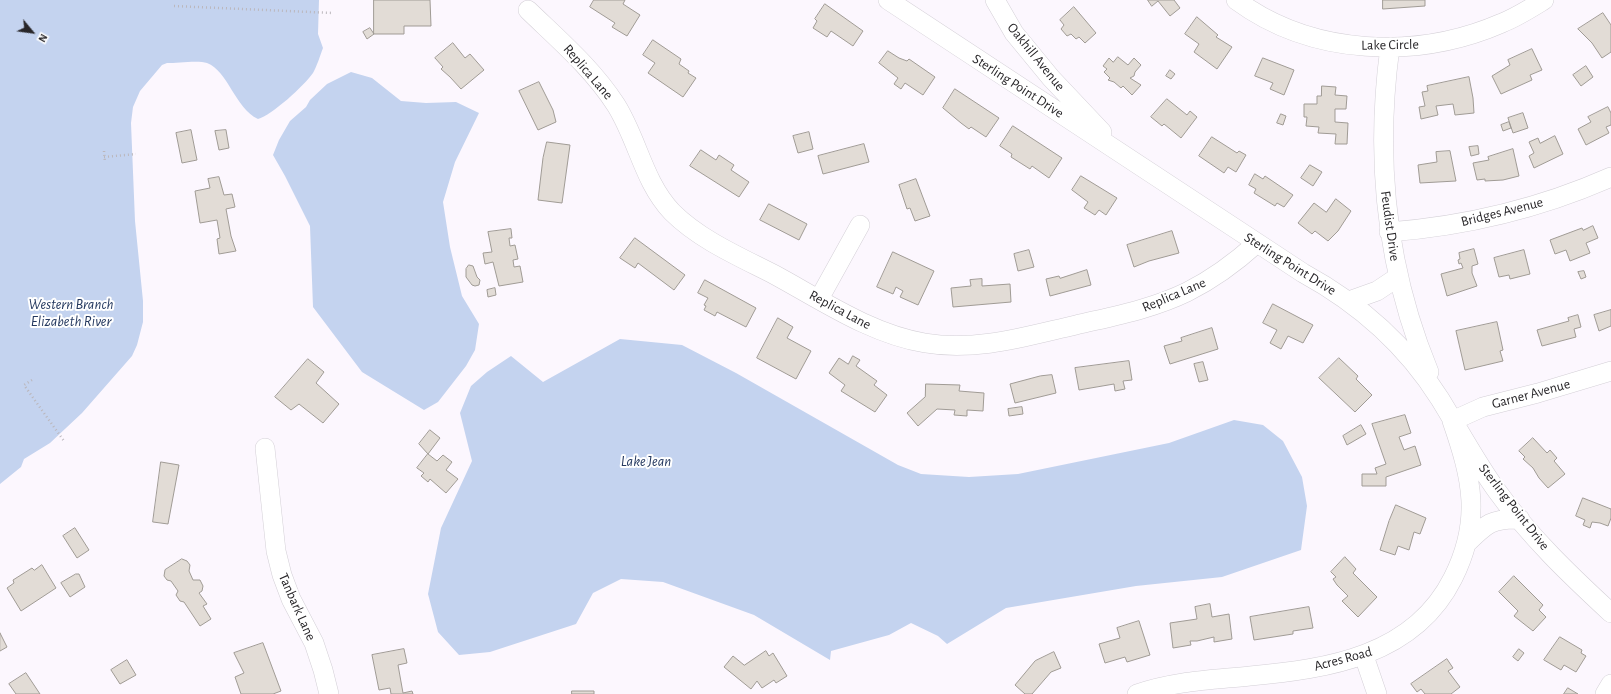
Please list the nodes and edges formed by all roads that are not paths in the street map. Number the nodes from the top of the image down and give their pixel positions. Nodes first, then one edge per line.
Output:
1 (888, 0) edge
2 (995, 0) edge
3 (1236, 0) edge
4 (1544, 0) edge
5 (528, 10) dead end
6 (1390, 47) junction
7 (1132, 161) junction
8 (1611, 177) edge
9 (860, 225) dead end
10 (1389, 232) junction
11 (1257, 243) junction
12 (1398, 277) junction
13 (819, 299) junction
14 (1348, 301) junction
15 (1611, 371) edge
16 (1440, 399) junction
17 (1452, 420) junction
18 (265, 448) dead end
19 (1520, 519) junction
20 (1467, 543) junction
21 (1611, 613) edge
22 (1364, 656) junction
23 (1611, 684) edge
24 (329, 694) edge
25 (1137, 694) edge
26 (1377, 694) edge
27 (1605, 694) edge

1 - 7 street, Sterling Point Drive
2 - 7 street, Oakhill Avenue
3 - 6 street, Lake Circle
4 - 6 street, Lake Circle
5 - 13 street, Replica Lane
6 - 10 street, Feudist Drive
7 - 11 street, Sterling Point Drive
8 - 10 street, Bridges Avenue
9 - 13 street
10 - 12 street, Feudist Drive
11 - 13 street, Replica Lane
11 - 14 street, Sterling Point Drive
12 - 14 street
12 - 16 street, Feudist Drive
14 - 16 street, Sterling Point Drive
15 - 17 street, Garner Avenue
16 - 17 street, Sterling Point Drive
17 - 19 street, Sterling Point Drive
17 - 20 street, Acres Road
18 - 24 street, Tanbark Lane
19 - 20 street
19 - 21 street, Sterling Point Drive
20 - 22 street, Acres Road
22 - 25 street, Acres Road
22 - 26 street
23 - 27 street

